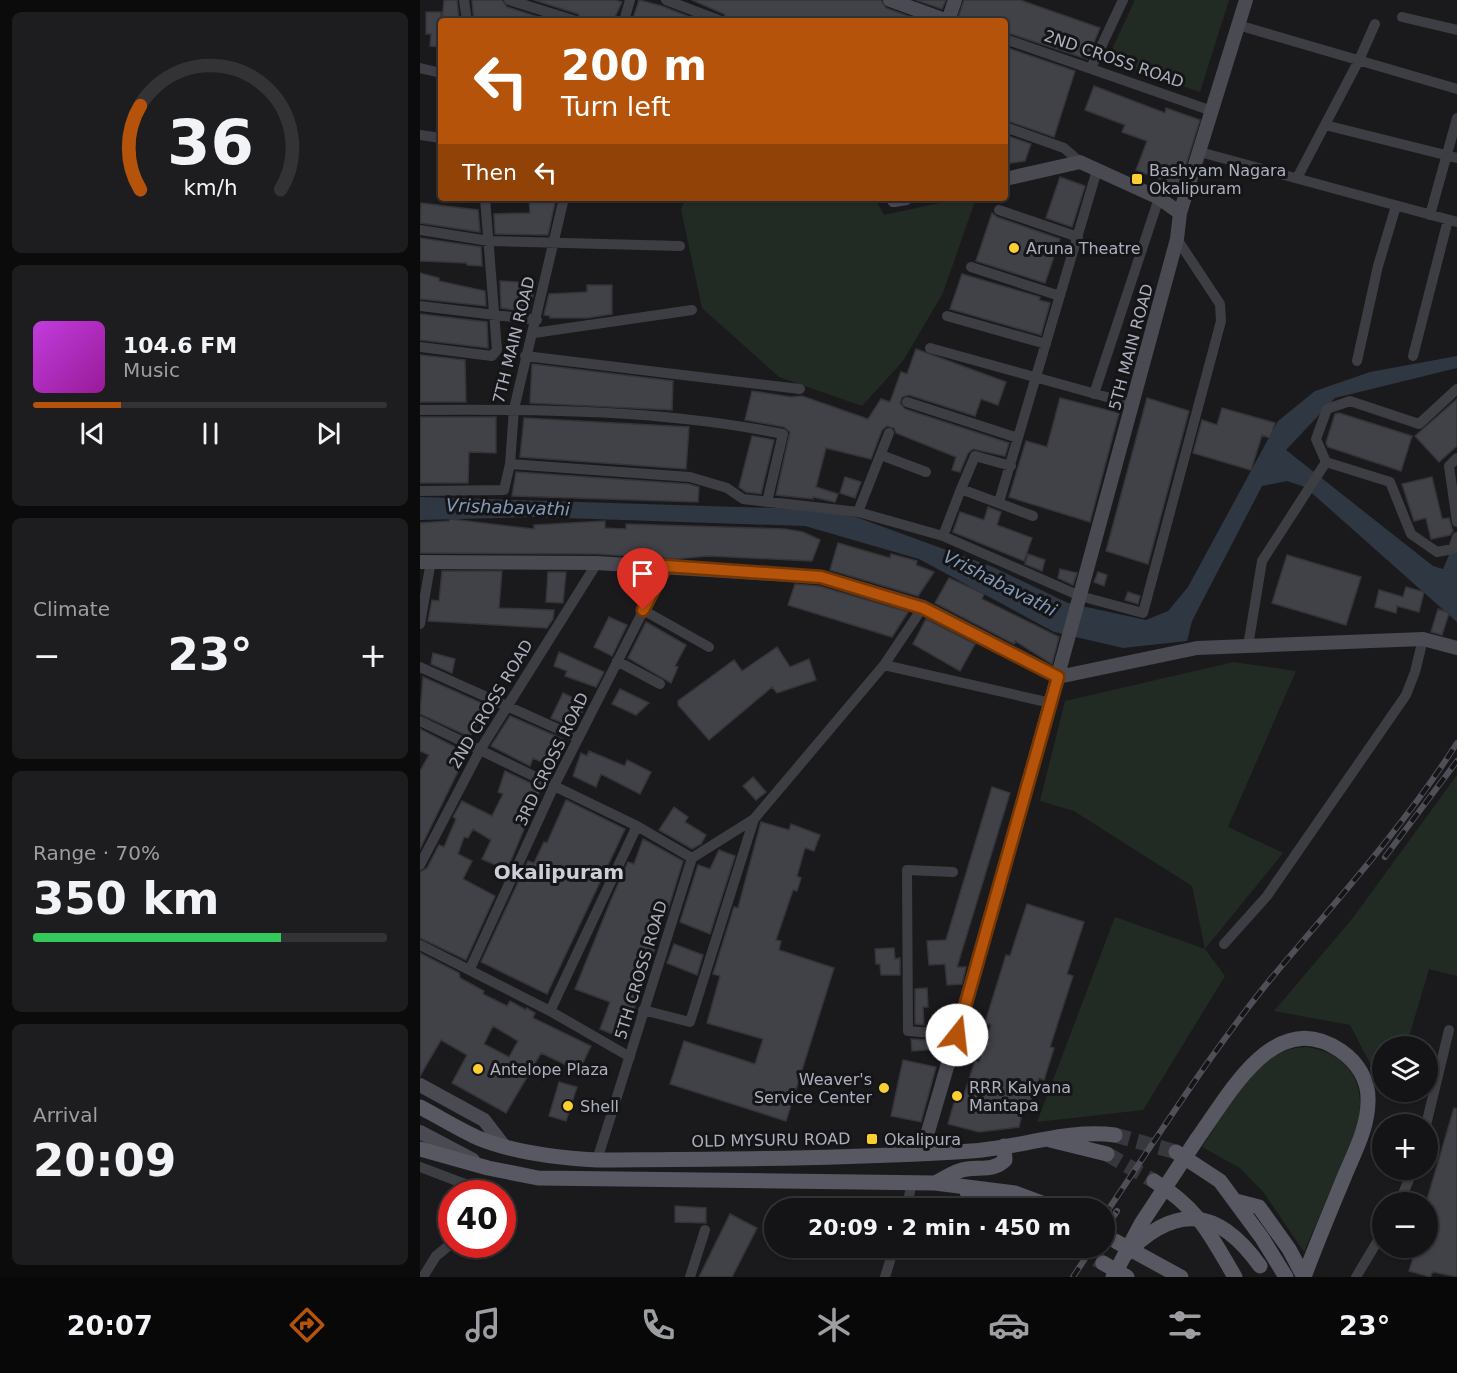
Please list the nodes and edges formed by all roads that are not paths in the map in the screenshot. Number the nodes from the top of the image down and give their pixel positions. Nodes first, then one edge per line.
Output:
1 (464, 0) edge
2 (509, 0) edge
3 (630, 0) edge
4 (666, 0) edge
5 (890, 0) edge
6 (955, 0) edge
7 (1123, 0) edge
8 (1246, 0) edge
9 (1402, 17) dead end
10 (467, 18) edge
11 (566, 18) edge
12 (625, 18) edge
13 (713, 18) edge
14 (940, 18) edge
15 (949, 18) edge
16 (1375, 24) dead end
17 (1238, 25) junction
18 (1457, 30) edge
19 (1008, 40) edge
20 (1359, 60) junction
21 (420, 68) edge
22 (1091, 68) junction
23 (438, 72) edge
24 (1457, 89) edge
25 (1212, 111) junction
26 (1457, 117) edge
27 (1324, 125) junction
28 (1008, 128) edge
29 (420, 135) edge
30 (438, 138) edge
31 (1200, 152) junction
32 (1452, 156) edge
33 (1080, 162) junction
34 (1097, 170) junction
35 (1008, 178) edge
36 (1297, 178) junction
37 (1159, 198) junction
38 (485, 201) edge
39 (563, 201) edge
40 (1396, 206) junction
41 (999, 210) dead end
42 (1180, 213) junction
43 (1430, 215) junction
44 (1453, 221) edge
45 (420, 230) edge
46 (1078, 237) junction
47 (1177, 239) junction
48 (489, 241) junction
49 (554, 243) junction
50 (680, 246) dead end
51 (971, 267) dead end
52 (1060, 296) junction
53 (420, 306) edge
54 (692, 310) dead end
55 (495, 316) junction
56 (947, 316) dead end
57 (537, 320) junction
58 (534, 333) junction
59 (1046, 344) junction
60 (420, 347) edge
61 (930, 348) dead end
62 (1413, 356) dead end
63 (525, 357) junction
64 (1357, 361) dead end
65 (1036, 378) junction
66 (800, 389) dead end
67 (1457, 389) edge
68 (1094, 394) junction
69 (907, 402) dead end
70 (1132, 404) junction
71 (420, 410) edge
72 (514, 410) junction
73 (890, 433) dead end
74 (1018, 438) junction
75 (881, 455) junction
76 (1457, 458) edge
77 (1326, 462) junction
78 (510, 464) junction
79 (1011, 466) junction
80 (926, 472) dead end
81 (961, 489) junction
82 (420, 491) edge
83 (767, 502) junction
84 (999, 502) junction
85 (858, 512) junction
86 (1033, 516) dead end
87 (1457, 522) edge
88 (943, 536) junction
89 (1457, 537) edge
90 (426, 562) edge
91 (597, 563) junction
92 (666, 566) junction
93 (1080, 596) junction
94 (923, 608) junction
95 (643, 610) junction
96 (420, 624) edge
97 (1423, 639) junction
98 (1248, 646) junction
99 (708, 647) dead end
100 (1457, 648) edge
101 (617, 661) junction
102 (885, 665) junction
103 (420, 667) edge
104 (1058, 677) junction
105 (660, 684) dead end
106 (1051, 704) junction
107 (507, 708) junction
108 (420, 721) edge
109 (578, 738) junction
110 (480, 750) junction
111 (554, 786) junction
112 (754, 819) junction
113 (637, 826) junction
114 (692, 858) junction
115 (420, 865) edge
116 (953, 872) dead end
117 (1224, 944) dead end
118 (420, 945) edge
119 (470, 969) junction
120 (643, 1010) junction
121 (550, 1011) junction
122 (1449, 1030) dead end
123 (957, 1035) junction
124 (630, 1057) junction
125 (420, 1085) edge
126 (420, 1107) edge
127 (1429, 1114) edge
128 (420, 1131) edge
129 (1115, 1135) tunnel mouth
130 (1038, 1138) junction
131 (504, 1146) junction
132 (1004, 1146) junction
133 (420, 1149) edge
134 (922, 1152) junction
135 (1176, 1152) tunnel mouth
136 (1107, 1154) tunnel mouth
137 (597, 1160) junction
138 (420, 1167) edge
139 (488, 1168) junction
140 (454, 1180) edge
141 (1154, 1181) tunnel mouth
142 (912, 1183) junction
143 (935, 1183) junction
144 (909, 1198) edge
145 (982, 1198) edge
146 (1029, 1198) edge
147 (1236, 1201) junction
148 (705, 1230) dead end
149 (1117, 1242) tunnel mouth
150 (1372, 1250) edge
151 (438, 1254) edge
152 (1124, 1256) junction
153 (891, 1258) edge
154 (1109, 1270) edge
155 (1285, 1276) edge
156 (423, 1277) edge
157 (690, 1277) edge
158 (885, 1277) edge
159 (1127, 1277) edge
160 (1181, 1277) edge
161 (1235, 1277) edge
162 (1266, 1277) edge
163 (1304, 1277) edge
164 (1356, 1277) edge

1 - 10 street
2 - 11 street
3 - 12 street
4 - 13 street
5 - 14 street
6 - 15 street
7 - 22 street
8 - 17 street, 5TH MAIN ROAD
9 - 18 street
16 - 20 street
17 - 20 street
17 - 25 street, 5TH MAIN ROAD
19 - 22 street, 2ND CROSS ROAD
20 - 24 street
20 - 27 street
21 - 23 street
22 - 25 street, 2ND CROSS ROAD
25 - 31 street, 5TH MAIN ROAD
26 - 32 street
27 - 32 street
27 - 36 street
28 - 33 street
29 - 30 street
31 - 36 street
31 - 42 street, 5TH MAIN ROAD
32 - 43 street
33 - 34 street
33 - 35 street
34 - 37 street
34 - 46 street
36 - 40 street
37 - 42 street
37 - 68 street
38 - 48 street
39 - 49 street, 7TH MAIN ROAD
40 - 43 street
40 - 64 street
41 - 46 street
42 - 47 street, 5TH MAIN ROAD
43 - 44 street
44 - 62 street
45 - 48 street
46 - 52 street
47 - 70 street, 5TH MAIN ROAD
47 - 93 street
48 - 49 street
48 - 55 street
49 - 50 street
49 - 57 street, 7TH MAIN ROAD
51 - 52 street
52 - 59 street
53 - 55 street
54 - 58 street
55 - 57 street
55 - 60 street
56 - 59 street
57 - 58 street, 7TH MAIN ROAD
58 - 63 street, 7TH MAIN ROAD
59 - 65 street
61 - 65 street
63 - 66 street
63 - 72 street, 7TH MAIN ROAD
65 - 68 street
65 - 74 street
67 - 77 street
68 - 70 street
69 - 74 street
70 - 93 street, 5TH MAIN ROAD
71 - 72 street
72 - 78 street, 7TH MAIN ROAD
72 - 83 street
73 - 75 street
74 - 79 street
75 - 80 street
75 - 85 street
76 - 87 street
77 - 89 street
77 - 98 street
78 - 82 street, 7TH MAIN ROAD
78 - 83 street
79 - 81 street
79 - 84 street
81 - 84 street
81 - 88 street
83 - 85 street
84 - 86 street
85 - 88 street
88 - 93 street
90 - 91 street
90 - 96 street
91 - 92 street
91 - 107 street, 2ND CROSS ROAD
92 - 94 street
92 - 95 street, 3RD CROSS ROAD
93 - 104 street, 5TH MAIN ROAD
94 - 102 street
94 - 104 street
95 - 99 street
95 - 101 street, 3RD CROSS ROAD
97 - 98 street
97 - 100 street
97 - 117 street
98 - 104 street
101 - 105 street
101 - 109 street, 3RD CROSS ROAD
102 - 106 street
102 - 112 street
103 - 107 street
104 - 106 street, 5TH MAIN ROAD
106 - 123 street, 5TH MAIN ROAD
107 - 109 street
107 - 110 street, 2ND CROSS ROAD
108 - 110 street
109 - 111 street, 3RD CROSS ROAD
110 - 111 street
110 - 115 street, 2ND CROSS ROAD
111 - 113 street
111 - 119 street, 3RD CROSS ROAD
112 - 114 street
112 - 120 street
113 - 114 street
113 - 121 street
114 - 120 street, 5TH CROSS ROAD
116 - 123 street
118 - 119 street
119 - 121 street
120 - 124 street, 5TH CROSS ROAD
121 - 124 street
122 - 127 street
123 - 134 street, 5TH MAIN ROAD
124 - 137 street, 5TH CROSS ROAD
125 - 131 street
126 - 131 main road, OLD MYSURU ROAD
128 - 139 street
129 - 130 main road, OLD MYSURU ROAD
130 - 132 main road, OLD MYSURU ROAD
130 - 136 main road
131 - 137 main road, OLD MYSURU ROAD
132 - 134 main road, OLD MYSURU ROAD
132 - 143 main road
133 - 139 main road
134 - 137 main road, OLD MYSURU ROAD
135 - 147 main road
138 - 140 street
139 - 142 main road
141 - 161 main road
142 - 143 main road
142 - 144 street
143 - 145 main road
143 - 146 main road
147 - 155 main road
147 - 163 main road
148 - 157 street
149 - 160 main road
150 - 164 street
151 - 156 street
152 - 154 main road, bridge
152 - 162 main road, bridge
152 - 163 main road, bridge
153 - 158 street
154 - 159 main road

